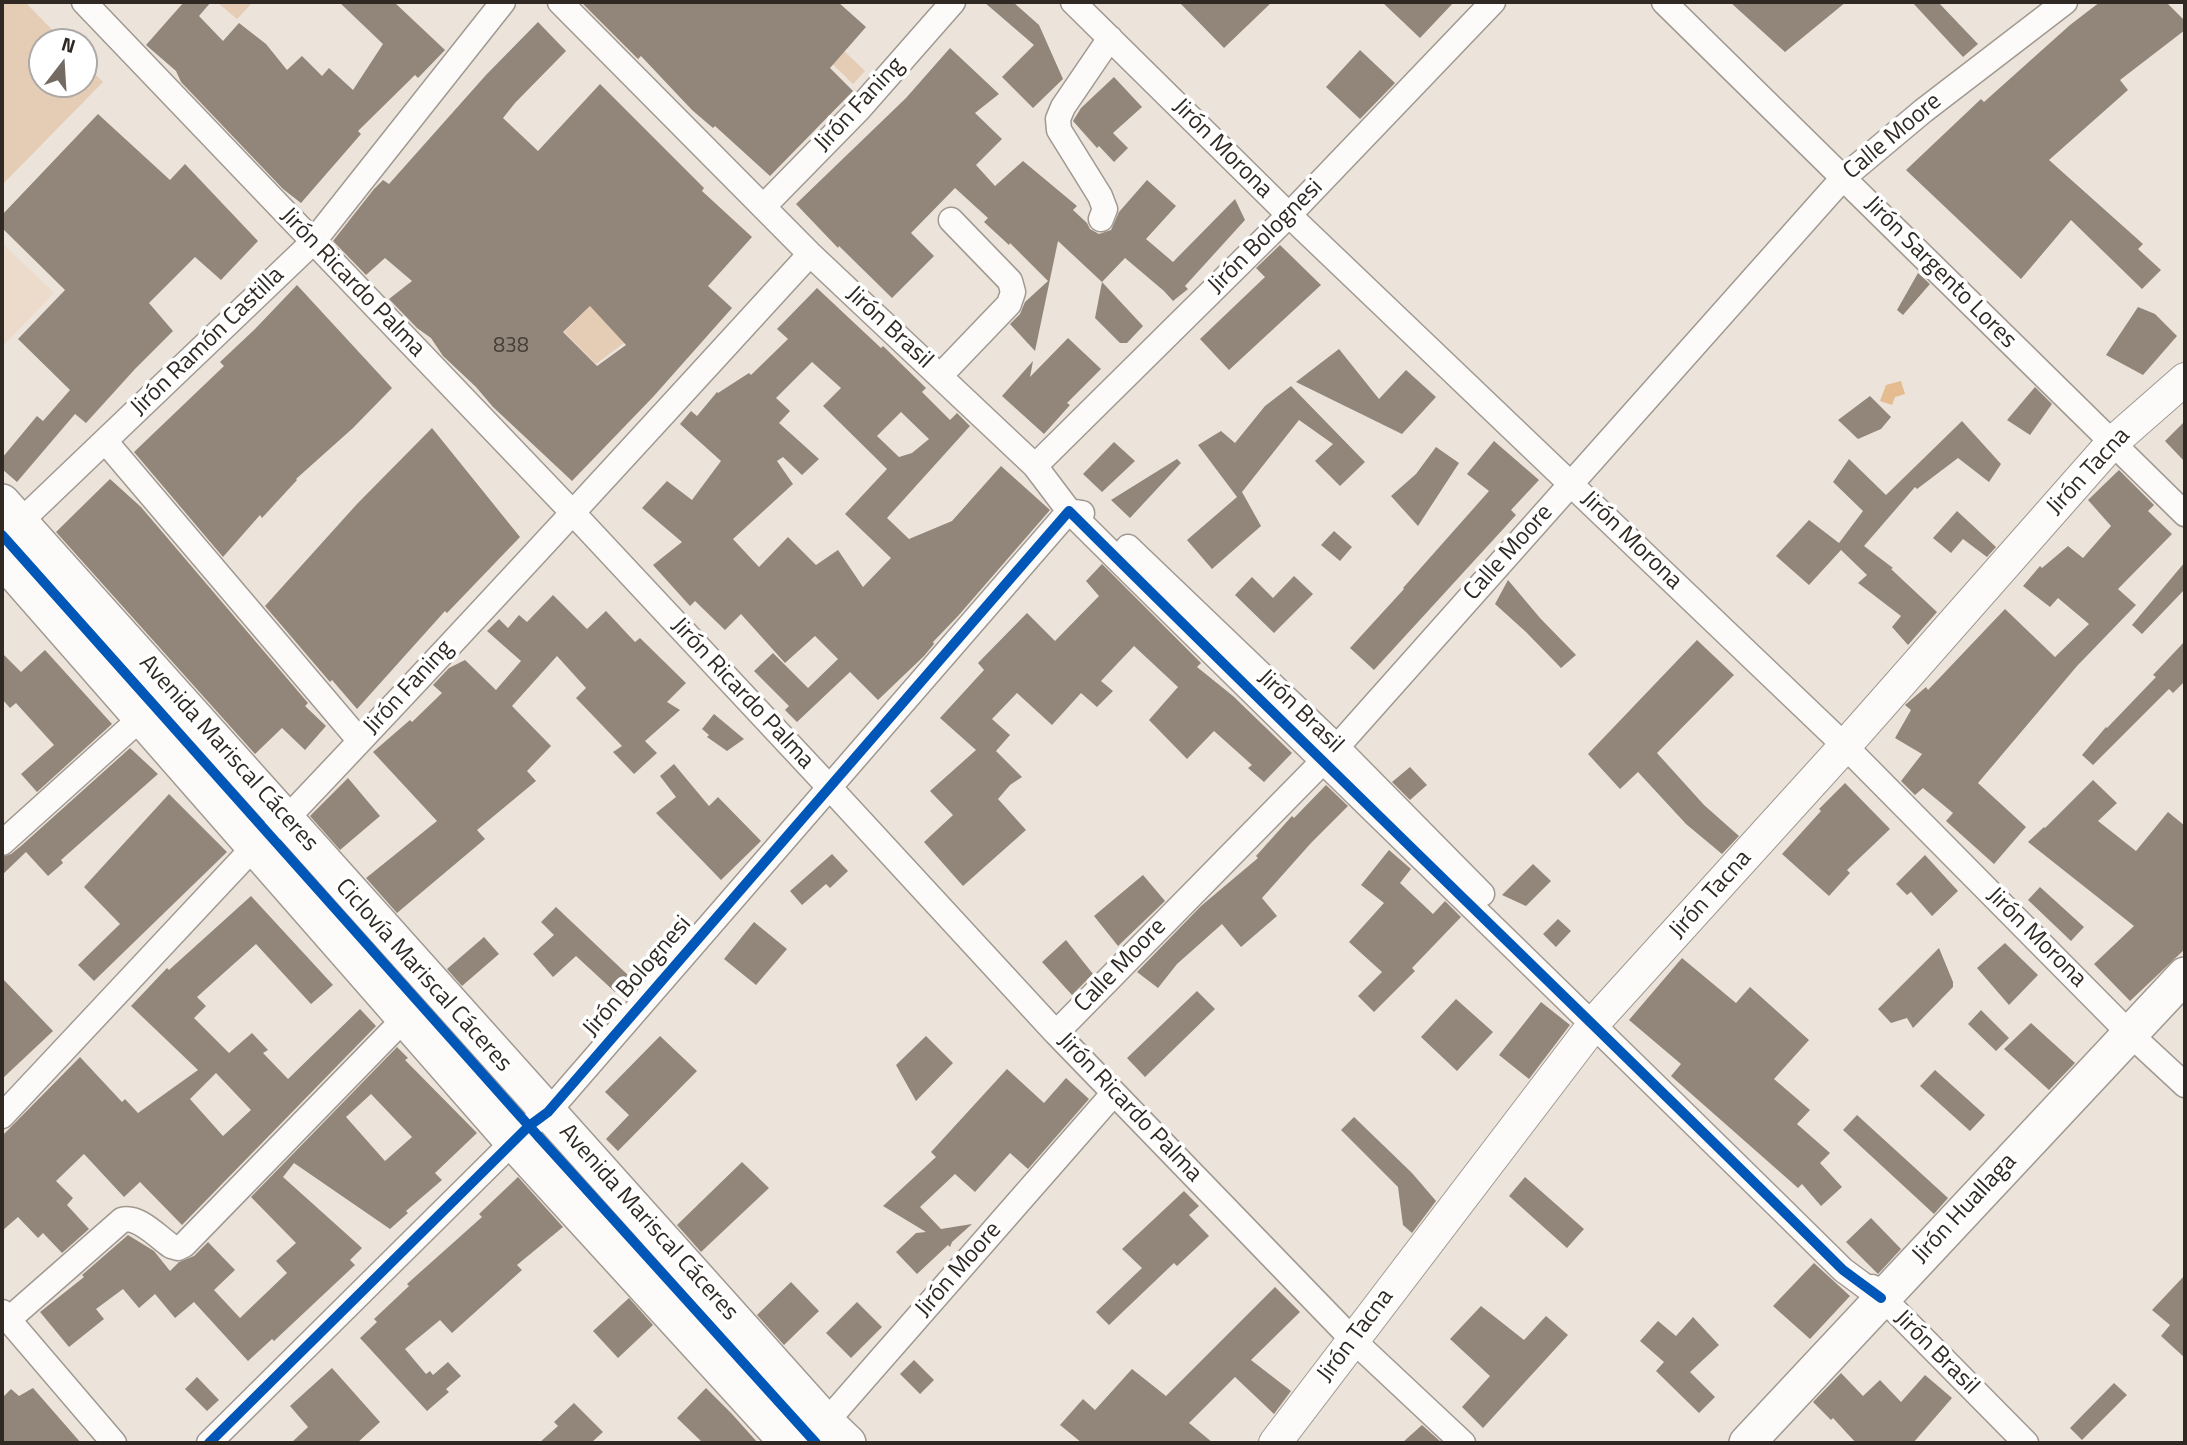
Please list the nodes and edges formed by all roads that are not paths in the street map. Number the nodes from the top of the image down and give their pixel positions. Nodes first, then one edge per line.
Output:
1 (83, 2) edge
2 (503, 2) edge
3 (560, 2) edge
4 (953, 2) edge
5 (1073, 2) edge
6 (1493, 2) edge
7 (1664, 2) edge
8 (2065, 2) edge
9 (1110, 38) junction
10 (1843, 178) junction
11 (764, 206) junction
12 (1289, 215) junction
13 (1101, 219) dead end
14 (951, 220) dead end
15 (313, 242) junction
16 (810, 254) junction
17 (940, 376) junction
18 (2185, 379) edge
19 (104, 441) junction
20 (2112, 443) junction
21 (1035, 466) junction
22 (1571, 483) junction
23 (1069, 512) junction
24 (573, 513) junction
25 (2185, 514) edge
26 (8, 520) edge
27 (2, 559) edge
28 (141, 718) junction
29 (360, 741) junction
30 (1845, 746) junction
31 (1329, 754) junction
32 (831, 788) junction
33 (286, 819) junction
34 (2, 843) edge
35 (254, 847) junction
36 (2185, 975) edge
37 (405, 1018) junction
38 (1598, 1019) junction
39 (1056, 1032) junction
40 (2130, 1034) junction
41 (2185, 1085) edge
42 (1114, 1093) junction
43 (548, 1112) junction
44 (2, 1116) edge
45 (513, 1142) junction
46 (1881, 1298) junction
47 (5, 1316) edge
48 (1353, 1340) junction
49 (825, 1436) edge
50 (114, 1443) edge
51 (209, 1443) edge
52 (788, 1443) edge
53 (1275, 1443) edge
54 (1463, 1443) edge
55 (1747, 1443) edge
56 (2026, 1443) edge

1 - 15 street, Jirón Ricardo Palma
2 - 15 street, Jirón Ramón Castilla
3 - 11 street, Jirón Brasil
4 - 11 street, Jirón Faning
5 - 9 street, Jirón Morona
6 - 12 street, Jirón Bolognesi
7 - 10 street, Jirón Sargento Lores
8 - 10 street, Calle Moore
9 - 12 street, Jirón Morona
9 - 13 street
10 - 20 street, Jirón Sargento Lores
10 - 22 street, Calle Moore
11 - 16 street, Jirón Brasil
12 - 21 street, Jirón Bolognesi
12 - 22 street, Jirón Morona
14 - 17 street
15 - 19 street, Jirón Ramón Castilla
15 - 24 street, Jirón Ricardo Palma
16 - 17 street, Jirón Brasil
16 - 24 street, Jirón Faning
17 - 21 street, Jirón Brasil
18 - 20 street, Jirón Tacna
19 - 26 street, Jirón Ramón Castilla
19 - 29 street
20 - 25 street, Jirón Sargento Lores
20 - 30 street, Jirón Tacna
21 - 23 street, Jirón Brasil
22 - 30 street, Jirón Morona
22 - 31 street, Calle Moore
23 - 31 street, Jirón Brasil
23 - 32 street, Jirón Bolognesi
24 - 29 street, Jirón Faning
24 - 32 street, Jirón Ricardo Palma
26 - 33 main road, Avenida Mariscal Cáceres
27 - 28 main road, Avenida Mariscal Cáceres
28 - 34 street
28 - 35 main road, Avenida Mariscal Cáceres
29 - 33 street, Jirón Faning
30 - 38 street, Jirón Tacna
30 - 40 street, Jirón Morona
31 - 38 street, Jirón Brasil
31 - 39 street, Calle Moore
32 - 39 street, Jirón Ricardo Palma
32 - 43 street, Jirón Bolognesi
33 - 35 street, Jirón Faning
33 - 43 main road, Avenida Mariscal Cáceres
35 - 37 main road, Avenida Mariscal Cáceres
35 - 44 street, Jirón Faning
36 - 40 main road, Jirón Huallaga
37 - 45 main road, Avenida Mariscal Cáceres
37 - 47 street
38 - 46 street, Jirón Brasil
38 - 48 street, Jirón Tacna
39 - 42 street, Jirón Ricardo Palma
40 - 41 street, Jirón Morona
40 - 46 main road, Jirón Huallaga
42 - 48 street, Jirón Ricardo Palma
42 - 49 street, Jirón Moore
43 - 45 street, Jirón Bolognesi
43 - 49 main road, Avenida Mariscal Cáceres
45 - 51 street, Jirón Bolognesi
45 - 52 main road, Avenida Mariscal Cáceres
46 - 55 main road, Jirón Huallaga
46 - 56 street, Jirón Brasil
47 - 50 street
48 - 53 street, Jirón Tacna
48 - 54 street, Jirón Ricardo Palma

